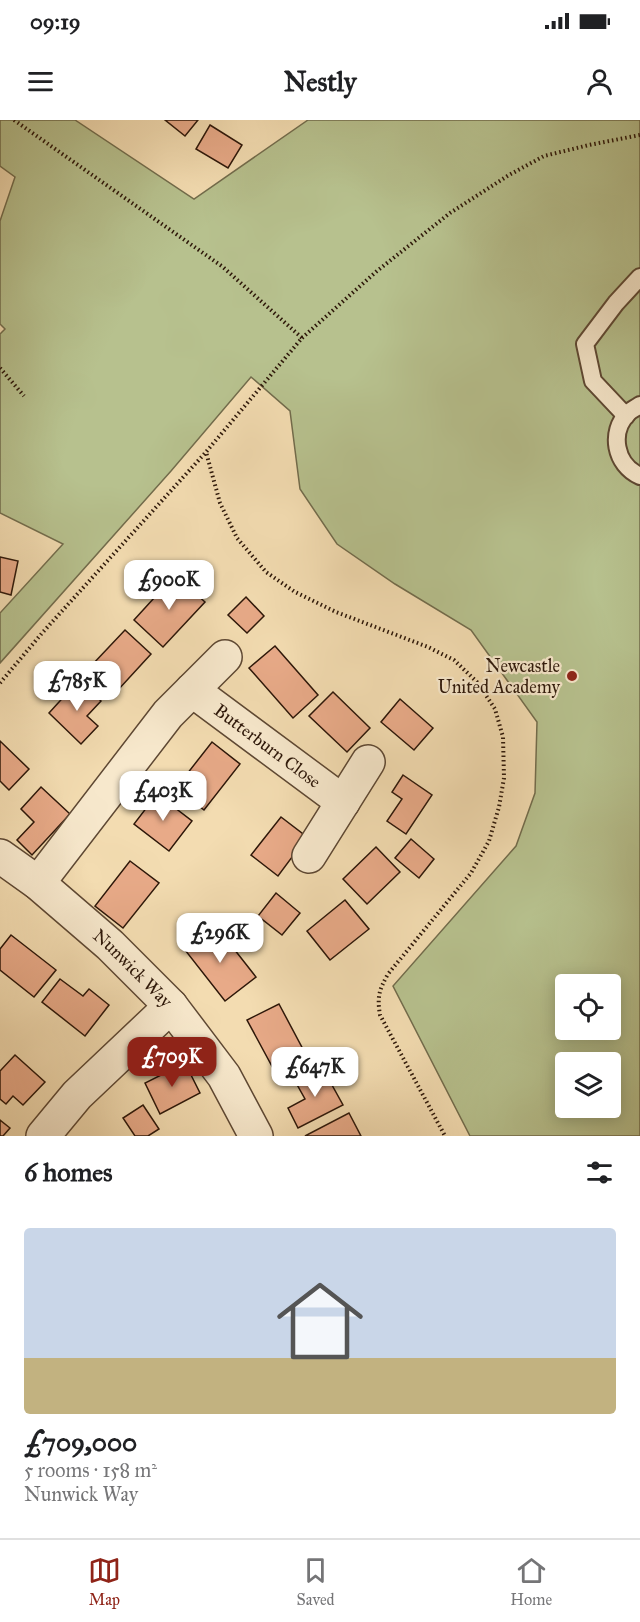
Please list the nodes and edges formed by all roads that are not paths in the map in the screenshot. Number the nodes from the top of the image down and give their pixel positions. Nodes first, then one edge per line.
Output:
1 (640, 277) edge
2 (640, 405) edge
3 (626, 416) junction
4 (640, 476) edge
5 (225, 657) dead end
6 (192, 690) junction
7 (368, 762) dead end
8 (343, 802) junction
9 (0, 856) edge
10 (309, 856) dead end
11 (38, 883) junction
12 (171, 1006) junction
13 (43, 1136) edge
14 (256, 1136) edge

1 - 3 lane
2 - 3 lane
3 - 4 lane
5 - 6 street
6 - 8 street, Butterburn Close
6 - 11 street
7 - 8 street
8 - 10 street
9 - 11 street, Nunwick Way
11 - 12 street, Nunwick Way
12 - 13 street
12 - 14 street, Nunwick Way

